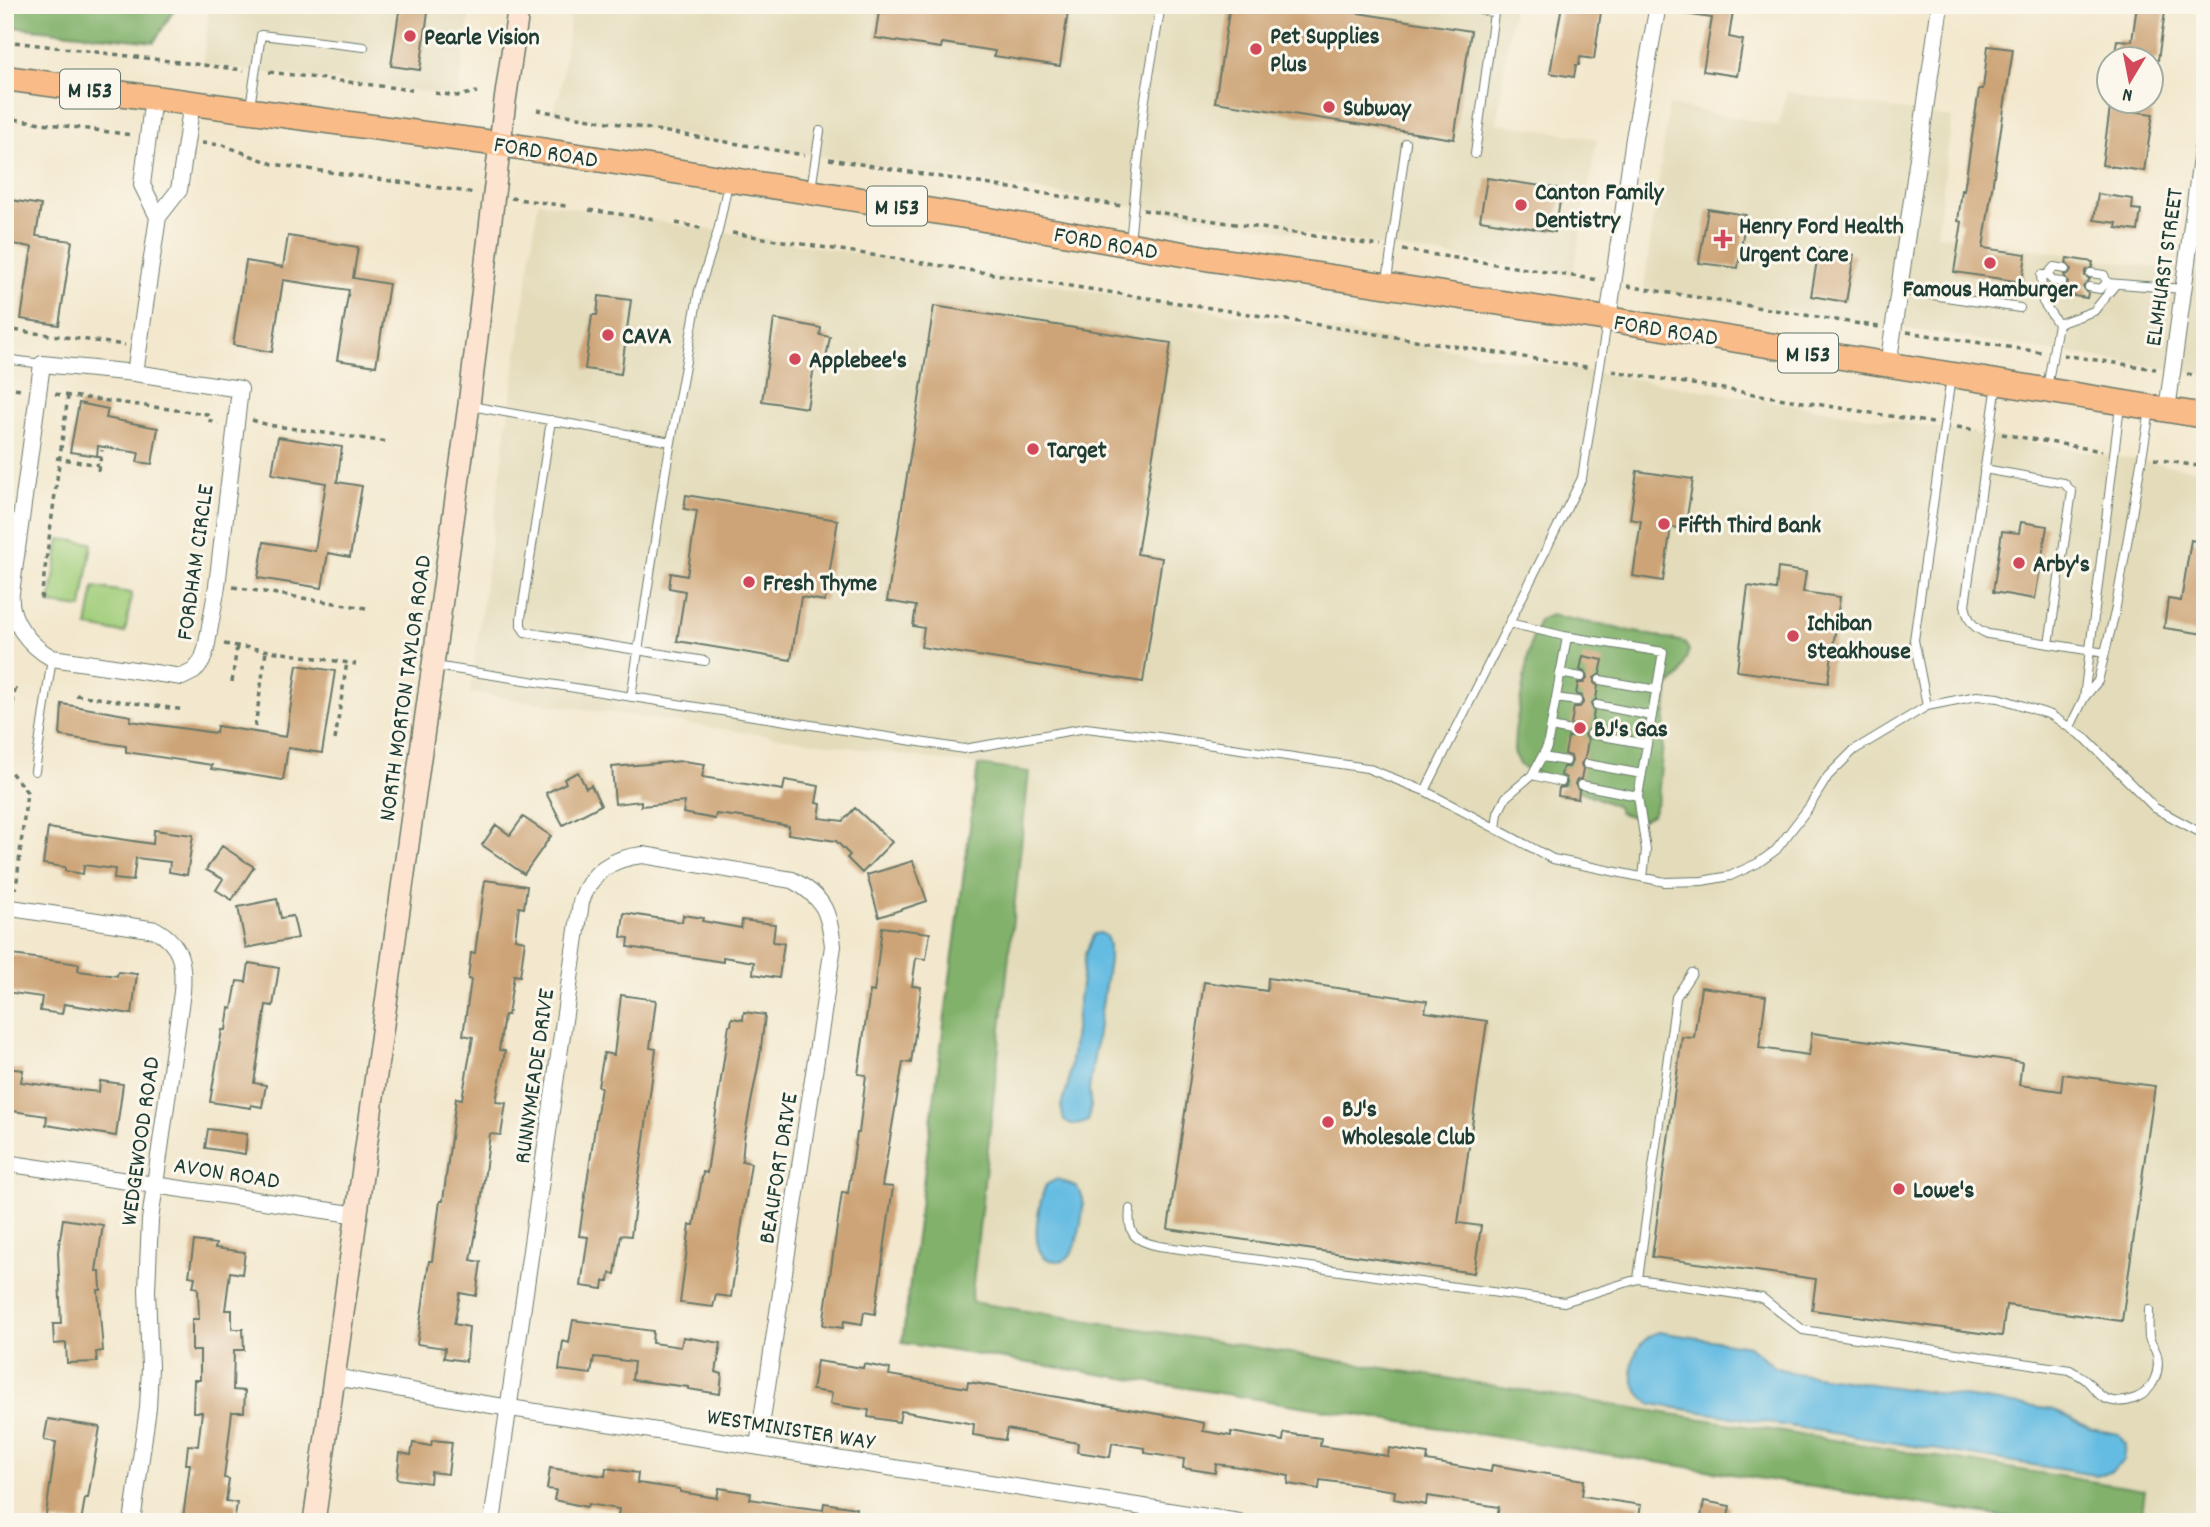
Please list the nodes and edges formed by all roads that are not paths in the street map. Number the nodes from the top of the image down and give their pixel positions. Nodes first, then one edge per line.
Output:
1 (519, 5) edge
2 (823, 5) edge
3 (1160, 5) edge
4 (1658, 5) edge
5 (1940, 5) edge
6 (840, 8) dead end
7 (1482, 10) dead end
8 (364, 47) dead end
9 (5, 78) edge
10 (153, 97) junction
11 (192, 102) junction
12 (249, 110) junction
13 (2205, 129) edge
14 (820, 131) dead end
15 (1406, 143) dead end
16 (500, 144) junction
17 (1475, 154) dead end
18 (728, 180) junction
19 (811, 192) junction
20 (158, 217) junction
21 (1130, 246) junction
22 (2065, 269) dead end
23 (2091, 273) dead end
24 (2047, 275) junction
25 (2062, 282) dead end
26 (2111, 284) junction
27 (1387, 287) junction
28 (2089, 287) dead end
29 (2183, 289) junction
30 (1899, 290) junction
31 (2020, 309) dead end
32 (1608, 319) junction
33 (2058, 324) junction
34 (5, 359) edge
35 (42, 364) junction
36 (1888, 366) junction
37 (135, 373) junction
38 (1951, 376) junction
39 (1997, 383) junction
40 (2047, 391) junction
41 (2120, 403) junction
42 (469, 405) junction
43 (2159, 409) junction
44 (2205, 416) edge
45 (551, 419) junction
46 (671, 442) junction
47 (1984, 469) junction
48 (9, 581) edge
49 (1509, 623) junction
50 (1567, 636) junction
51 (2049, 644) junction
52 (2090, 650) junction
53 (638, 651) junction
54 (2105, 653) junction
55 (52, 658) junction
56 (705, 661) dead end
57 (433, 666) junction
58 (1560, 673) junction
59 (1581, 677) dead end
60 (1600, 680) dead end
61 (1657, 690) junction
62 (631, 697) junction
63 (1556, 698) junction
64 (2084, 698) junction
65 (1577, 701) dead end
66 (1597, 705) dead end
67 (1927, 706) junction
68 (1652, 716) junction
69 (1551, 727) junction
70 (2070, 727) junction
71 (1571, 731) dead end
72 (1591, 734) dead end
73 (1647, 744) junction
74 (1543, 757) junction
75 (1566, 761) dead end
76 (1587, 764) dead end
77 (34, 771) dead end
78 (1642, 774) junction
79 (1531, 775) junction
80 (1561, 782) dead end
81 (1581, 785) dead end
82 (1425, 791) junction
83 (1638, 796) junction
84 (1496, 829) junction
85 (2205, 835) edge
86 (1643, 878) junction
87 (818, 898) joint
88 (5, 907) edge
89 (1692, 973) dead end
90 (5, 1163) edge
91 (154, 1184) junction
92 (1130, 1209) dead end
93 (358, 1215) junction
94 (1638, 1279) junction
95 (2149, 1310) dead end
96 (335, 1377) junction
97 (508, 1407) junction
98 (758, 1446) junction
99 (132, 1522) edge
100 (314, 1522) edge
101 (492, 1522) edge
102 (1239, 1522) edge

1 - 16 street, NORTH MORTON TAYLOR ROAD
2 - 6 lane
3 - 21 lane
4 - 32 street
5 - 30 street
7 - 17 lane
8 - 12 lane
9 - 10 main road, FORD ROAD / M 153
10 - 11 main road, FORD ROAD / M 153
10 - 20 street
11 - 12 main road, FORD ROAD / M 153
11 - 20 street
12 - 16 main road, FORD ROAD / M 153
13 - 29 street, ELMHURST STREET
14 - 19 lane
15 - 27 lane
16 - 18 main road, FORD ROAD / M 153
16 - 42 street, NORTH MORTON TAYLOR ROAD
18 - 19 main road, FORD ROAD / M 153
18 - 46 lane
19 - 21 main road, FORD ROAD / M 153
20 - 37 street
21 - 27 main road, FORD ROAD / M 153
22 - 24 lane
23 - 26 lane
24 - 25 lane
24 - 33 lane
26 - 28 lane
26 - 29 lane
26 - 33 lane
27 - 32 main road, FORD ROAD / M 153
29 - 43 street, ELMHURST STREET
30 - 31 lane
30 - 36 street
32 - 36 main road, FORD ROAD / M 153
32 - 49 lane
33 - 40 lane
34 - 35 lane
35 - 37 street, FORDHAM CIRCLE
35 - 48 street
36 - 38 main road, FORD ROAD / M 153
37 - 55 street, FORDHAM CIRCLE
38 - 39 main road, FORD ROAD / M 153
38 - 67 lane
39 - 40 main road, FORD ROAD / M 153
39 - 47 lane
40 - 41 main road, FORD ROAD / M 153
41 - 43 main road, FORD ROAD / M 153
41 - 52 lane
42 - 45 lane
42 - 57 street, NORTH MORTON TAYLOR ROAD
43 - 44 main road, FORD ROAD / M 153
43 - 54 lane
45 - 46 lane
45 - 53 lane
46 - 53 lane
47 - 51 lane
47 - 51 lane
48 - 55 street
49 - 50 lane
49 - 82 lane
50 - 58 lane
50 - 61 lane
51 - 52 lane
52 - 54 lane
52 - 64 lane
53 - 56 lane
53 - 62 lane
54 - 64 lane
55 - 77 lane
57 - 62 lane
57 - 93 street, NORTH MORTON TAYLOR ROAD
58 - 59 lane
58 - 63 lane
60 - 61 lane
61 - 68 lane
62 - 82 lane
63 - 65 lane
63 - 69 lane
64 - 70 lane
66 - 68 lane
67 - 70 lane
67 - 86 lane
68 - 73 lane
69 - 71 lane
69 - 74 lane
70 - 85 lane
72 - 73 lane
73 - 78 lane
74 - 75 lane
74 - 79 lane
76 - 78 lane
78 - 83 lane
79 - 80 lane
79 - 84 lane
81 - 83 lane
82 - 84 lane
83 - 86 lane
84 - 86 lane
87 - 97 street, RUNNYMEADE DRIVE
87 - 98 street, BEAUFORT DRIVE
88 - 91 street, WEDGEWOOD ROAD
89 - 94 lane
90 - 91 street, AVON ROAD
91 - 93 street, AVON ROAD
91 - 99 street, WEDGEWOOD ROAD
92 - 94 lane
93 - 96 street, NORTH MORTON TAYLOR ROAD
94 - 95 lane
96 - 97 street, WESTMINISTER WAY
96 - 100 street, NORTH MORTON TAYLOR ROAD
97 - 98 street, WESTMINISTER WAY
97 - 101 street, RUNNYMEADE DRIVE
98 - 102 street, WESTMINISTER WAY

